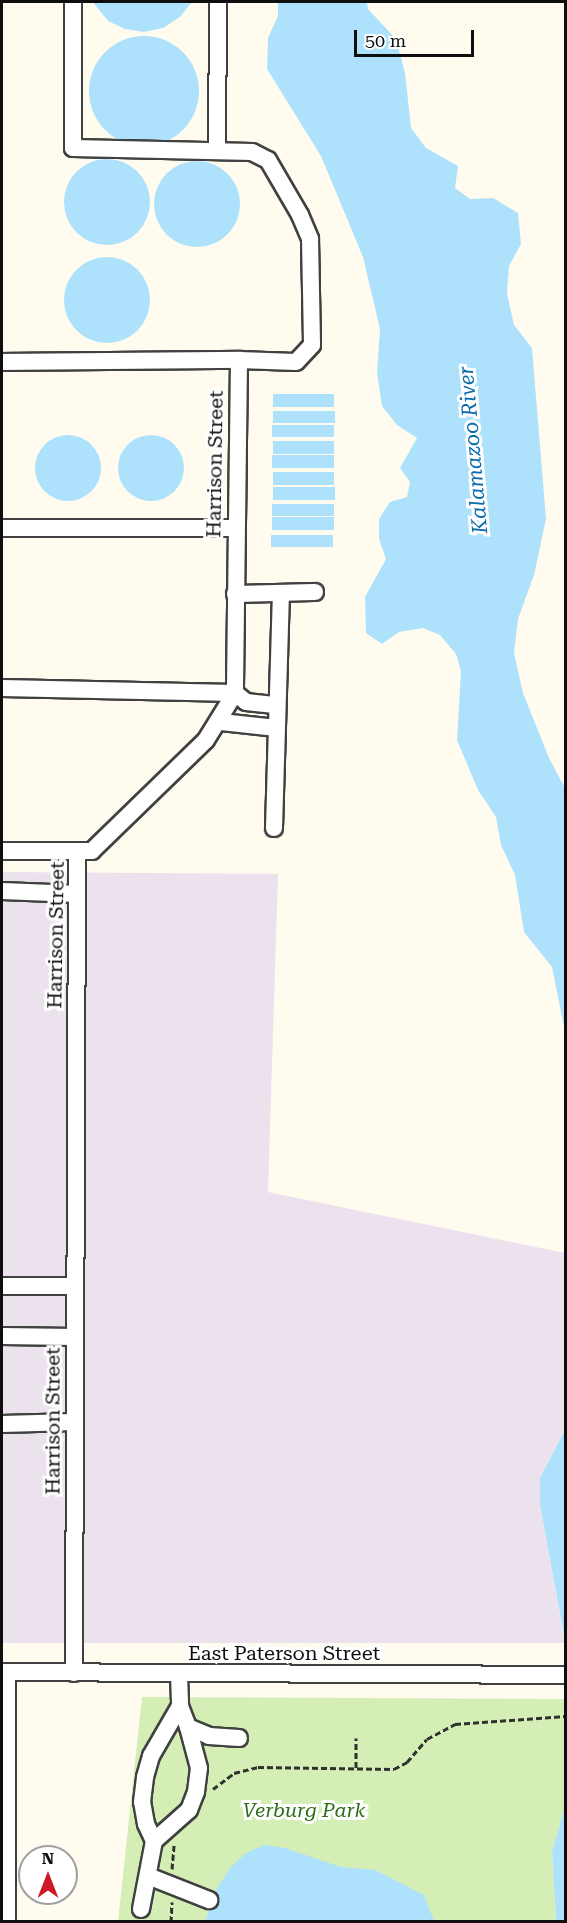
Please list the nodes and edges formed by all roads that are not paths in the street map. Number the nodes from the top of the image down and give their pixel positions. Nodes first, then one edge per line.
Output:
1 (73, 2) edge
2 (218, 2) edge
3 (217, 150) junction
4 (238, 360) junction
5 (2, 362) edge
6 (2, 528) edge
7 (235, 528) junction
8 (315, 592) dead end
9 (281, 593) junction
10 (235, 594) junction
11 (2, 688) edge
12 (235, 693) junction
13 (277, 705) junction
14 (220, 722) junction
15 (277, 728) junction
16 (274, 828) dead end
17 (2, 851) edge
18 (77, 852) junction
19 (2, 891) edge
20 (77, 894) junction
21 (2, 1286) edge
22 (75, 1286) junction
23 (2, 1336) edge
24 (75, 1337) junction
25 (74, 1422) junction
26 (2, 1424) edge
27 (4, 1672) edge
28 (74, 1673) junction
29 (180, 1674) junction
30 (566, 1675) edge
31 (4, 1706) edge
32 (180, 1706) junction
33 (188, 1727) junction
34 (239, 1738) dead end
35 (154, 1841) junction
36 (148, 1876) junction
37 (209, 1900) dead end
38 (141, 1909) dead end
39 (7, 1922) edge

1 - 3 street
2 - 3 street
3 - 4 street
4 - 5 street
4 - 7 street, Harrison Street
6 - 7 street
7 - 10 street, Harrison Street
8 - 9 street
9 - 10 street
9 - 13 street
10 - 12 street, Harrison Street
11 - 12 street
12 - 13 street
12 - 14 street, Harrison Street
13 - 15 street
14 - 15 street
14 - 18 street, Harrison Street
15 - 16 street
17 - 18 street
18 - 20 street, Harrison Street
19 - 20 street
20 - 22 street, Harrison Street
21 - 22 street
22 - 24 street, Harrison Street
23 - 24 street
24 - 25 street, Harrison Street
25 - 26 street
25 - 28 street, Harrison Street
27 - 28 street, East Paterson Street
27 - 31 street
28 - 29 street, East Paterson Street
29 - 30 street, East Paterson Street
29 - 32 street
31 - 39 street
32 - 33 street
32 - 35 street
33 - 34 street
33 - 35 street
35 - 36 street
36 - 37 street
36 - 38 street

